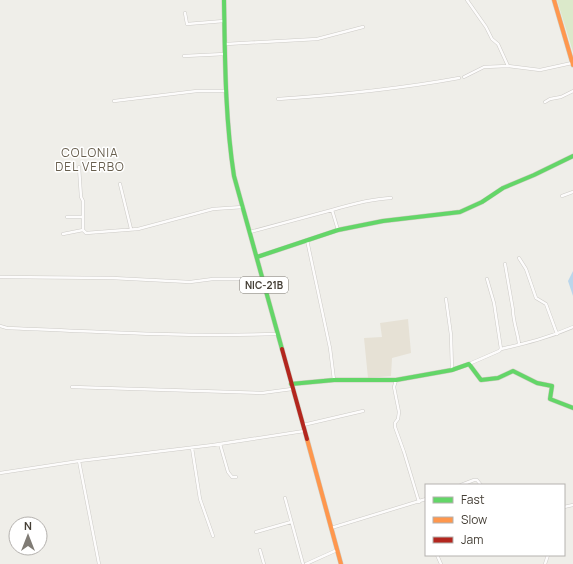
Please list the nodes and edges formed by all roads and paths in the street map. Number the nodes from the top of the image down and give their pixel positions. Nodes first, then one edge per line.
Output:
1 (224, 0) edge
2 (467, 0) edge
3 (554, 0) edge
4 (185, 13) dead end
5 (225, 21) junction
6 (363, 27) dead end
7 (226, 44) junction
8 (226, 54) junction
9 (184, 56) dead end
10 (573, 64) edge
11 (508, 66) junction
12 (464, 77) dead end
13 (459, 78) dead end
14 (226, 91) junction
15 (573, 92) edge
16 (278, 99) dead end
17 (114, 101) dead end
18 (545, 102) dead end
19 (573, 156) edge
20 (79, 167) dead end
21 (120, 184) dead end
22 (573, 192) edge
23 (562, 196) dead end
24 (391, 198) dead end
25 (244, 207) junction
26 (332, 210) junction
27 (67, 217) dead end
28 (82, 217) junction
29 (131, 229) junction
30 (83, 230) junction
31 (338, 230) junction
32 (250, 232) junction
33 (63, 234) dead end
34 (307, 240) junction
35 (257, 257) junction
36 (519, 258) dead end
37 (504, 264) dead end
38 (0, 278) edge
39 (262, 279) junction
40 (487, 279) dead end
41 (446, 299) dead end
42 (0, 326) edge
43 (573, 326) edge
44 (278, 334) junction
45 (557, 334) junction
46 (519, 344) junction
47 (501, 349) junction
48 (470, 364) junction
49 (452, 370) junction
50 (334, 380) junction
51 (396, 380) junction
52 (291, 384) junction
53 (72, 387) dead end
54 (292, 389) junction
55 (573, 408) edge
56 (363, 411) dead end
57 (303, 425) junction
58 (304, 431) junction
59 (220, 444) junction
60 (192, 448) junction
61 (79, 462) junction
62 (0, 473) edge
63 (236, 477) dead end
64 (464, 484) edge
65 (479, 484) edge
66 (285, 498) dead end
67 (425, 499) edge
68 (419, 502) junction
69 (291, 522) junction
70 (331, 528) junction
71 (256, 532) dead end
72 (213, 536) dead end
73 (260, 550) dead end
74 (337, 550) junction
75 (99, 564) edge
76 (264, 564) edge
77 (304, 564) edge
78 (341, 564) edge

1 - 5 main road, NIC-21B
2 - 11 street
3 - 10 main road
4 - 5 street
5 - 7 main road, NIC-21B
6 - 7 street
7 - 8 main road, NIC-21B
8 - 9 street
8 - 14 main road, NIC-21B
10 - 11 street
11 - 12 street
13 - 16 street
14 - 17 street
14 - 25 main road, NIC-21B
15 - 18 street
19 - 31 main road
20 - 28 street
21 - 29 street
22 - 23 street
24 - 26 street
25 - 29 street
25 - 32 main road, NIC-21B
26 - 31 street
26 - 32 street
27 - 28 street
28 - 30 street
29 - 30 street
30 - 33 street
31 - 34 main road
32 - 35 main road, NIC-21B
34 - 35 main road
34 - 50 street
35 - 39 main road, NIC-21B
36 - 45 street
37 - 46 street
38 - 39 street
39 - 44 main road, NIC-21B
40 - 47 street
41 - 49 street
42 - 44 street
43 - 45 street
44 - 52 main road, NIC-21B
45 - 46 street
46 - 47 street
47 - 48 street
48 - 49 main road
48 - 55 main road
49 - 51 main road
50 - 51 main road
50 - 52 main road
51 - 68 street
52 - 54 main road, NIC-21B
53 - 54 street
54 - 57 main road, NIC-21B
56 - 57 street
57 - 58 main road, NIC-21B
58 - 59 street
58 - 70 main road, NIC-21B
59 - 60 street
59 - 63 street
60 - 61 street
60 - 72 street
61 - 62 street
61 - 75 street
64 - 65 street
66 - 69 street
67 - 68 street
68 - 70 street
69 - 71 street
69 - 77 street
70 - 74 main road, NIC-21B
73 - 76 street
74 - 77 street
74 - 78 main road, NIC-21B

